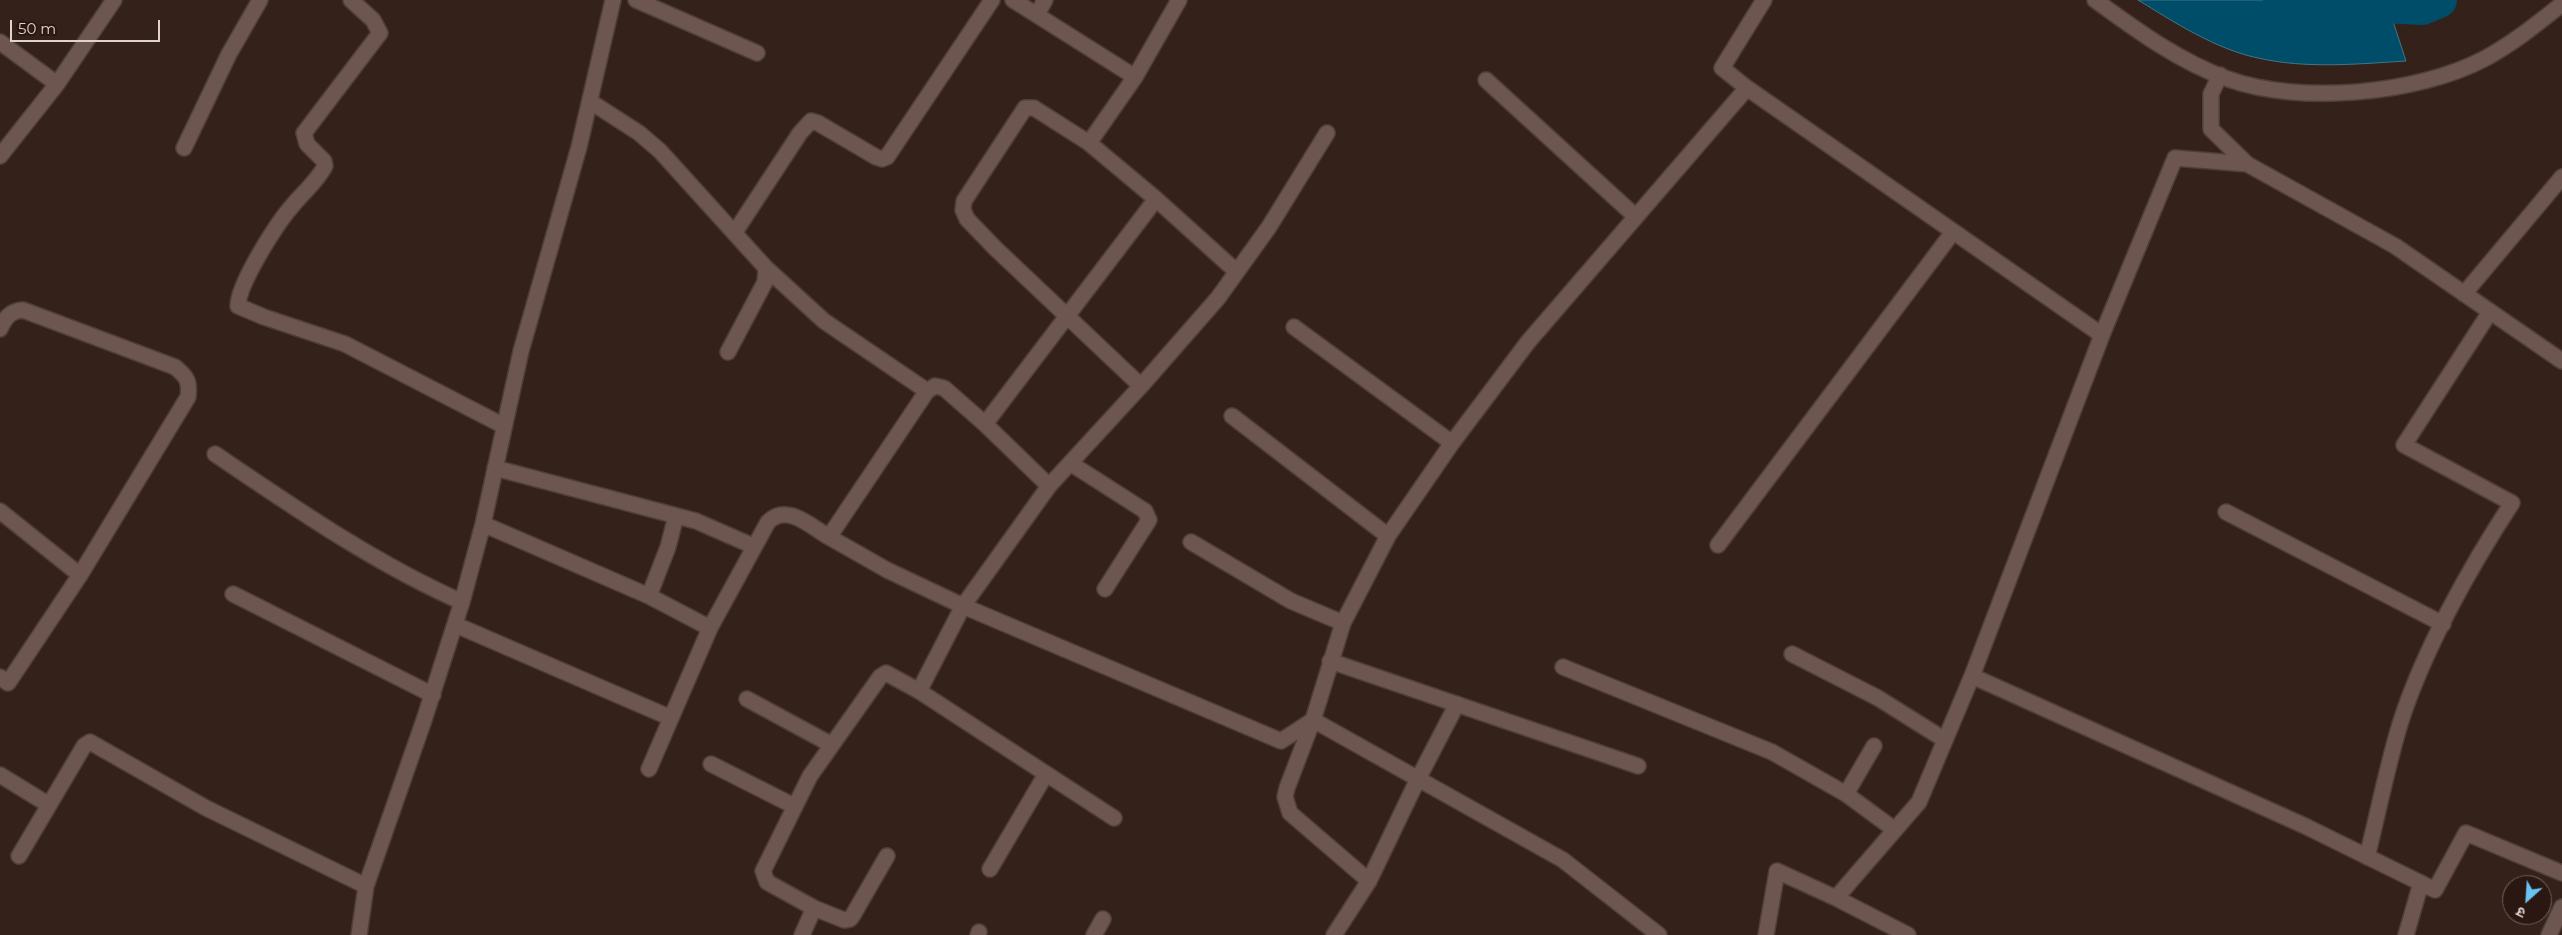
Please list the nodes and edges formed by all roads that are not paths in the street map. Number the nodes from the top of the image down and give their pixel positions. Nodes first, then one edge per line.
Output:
1 (114, 0) edge
2 (260, 0) edge
3 (351, 0) edge
4 (613, 0) edge
5 (636, 0) edge
6 (992, 0) edge
7 (1013, 0) edge
8 (1045, 0) edge
9 (1179, 0) edge
10 (1764, 0) edge
11 (2094, 0) edge
12 (2562, 4) edge
13 (1037, 14) junction
14 (0, 42) edge
15 (757, 53) dead end
16 (2220, 75) junction
17 (1134, 77) junction
18 (1486, 80) dead end
19 (57, 84) junction
20 (1747, 88) junction
21 (591, 102) junction
22 (1327, 133) dead end
23 (1089, 143) junction
24 (184, 148) dead end
25 (0, 156) edge
26 (2247, 164) junction
27 (2562, 177) edge
28 (1156, 199) junction
29 (1635, 216) junction
30 (735, 232) junction
31 (1953, 232) junction
32 (766, 268) junction
33 (1237, 272) junction
34 (2464, 294) junction
35 (2490, 312) junction
36 (1068, 318) junction
37 (1294, 327) dead end
38 (0, 329) edge
39 (2102, 335) junction
40 (728, 352) dead end
41 (2562, 361) edge
42 (1142, 386) junction
43 (927, 391) junction
44 (1232, 416) dead end
45 (985, 424) junction
46 (504, 426) junction
47 (1452, 443) junction
48 (215, 454) dead end
49 (1070, 463) junction
50 (495, 468) junction
51 (1049, 486) junction
52 (0, 511) edge
53 (2226, 512) dead end
54 (676, 516) junction
55 (483, 524) junction
56 (1388, 536) junction
57 (829, 537) junction
58 (1191, 542) dead end
59 (1718, 545) dead end
60 (753, 546) junction
61 (80, 575) junction
62 (1105, 589) dead end
63 (233, 594) dead end
64 (649, 596) junction
65 (462, 602) junction
66 (963, 606) junction
67 (1342, 623) junction
68 (2443, 624) junction
69 (456, 625) junction
70 (710, 628) junction
71 (1792, 654) dead end
72 (1330, 661) junction
73 (1563, 667) dead end
74 (1972, 676) junction
75 (3, 684) edge
76 (919, 691) junction
77 (433, 695) junction
78 (747, 699) dead end
79 (1457, 704) junction
80 (671, 718) junction
81 (1313, 720) junction
82 (1945, 740) junction
83 (832, 745) junction
84 (1874, 746) dead end
85 (711, 764) dead end
86 (1638, 766) dead end
87 (649, 769) dead end
88 (1046, 774) junction
89 (0, 775) edge
90 (1418, 779) junction
91 (1846, 794) junction
92 (49, 805) junction
93 (794, 806) junction
94 (1114, 818) dead end
95 (1895, 830) junction
96 (19, 856) dead end
97 (887, 856) dead end
98 (2367, 857) junction
99 (990, 869) dead end
100 (2562, 873) edge
101 (1369, 881) junction
102 (2421, 883) junction
103 (366, 886) junction
104 (1836, 898) junction
105 (2562, 907) edge
106 (814, 908) junction
107 (1103, 919) dead end
108 (359, 935) edge
109 (802, 935) edge
110 (1094, 935) edge
111 (1334, 935) edge
112 (1659, 935) edge
113 (1766, 935) edge
114 (1908, 935) edge
115 (2406, 935) edge
116 (2549, 935) edge

1 - 19 street
2 - 24 street
3 - 46 street
4 - 21 street
5 - 15 street
6 - 30 street
7 - 13 street
8 - 13 street
9 - 17 street
10 - 20 street
11 - 16 street
12 - 16 street
13 - 17 street
14 - 19 street
16 - 26 street
17 - 23 street
18 - 29 street
19 - 25 street
20 - 29 street
20 - 31 street
21 - 30 street
21 - 46 street
22 - 33 street
23 - 28 street
23 - 36 street
26 - 34 street
26 - 39 street
27 - 34 street
28 - 33 street
28 - 36 street
29 - 47 street
30 - 32 street
31 - 39 street
31 - 59 street
32 - 40 street
32 - 43 street
33 - 42 street
34 - 35 street
35 - 41 street
35 - 68 street
36 - 42 street
36 - 45 street
37 - 47 street
38 - 61 street
39 - 74 street
42 - 49 street
43 - 45 street
43 - 57 street
44 - 56 street
45 - 51 street
46 - 50 street
47 - 56 street
48 - 65 street
49 - 51 street
49 - 62 street
50 - 54 street
50 - 55 street
51 - 66 street
52 - 61 street
53 - 68 street
54 - 60 street
54 - 64 street
55 - 64 street
55 - 65 street
56 - 67 street
57 - 60 street
57 - 66 street
58 - 67 street
60 - 70 street
61 - 75 street
63 - 77 street
64 - 70 street
65 - 69 street
66 - 76 street
66 - 81 street
67 - 72 street
68 - 98 street
69 - 77 street
69 - 80 street
70 - 80 street
71 - 82 street
72 - 79 street
72 - 81 street
73 - 91 street
74 - 82 street
74 - 98 street
76 - 83 street
76 - 88 street
77 - 103 street
78 - 83 street
79 - 86 street
79 - 90 street
80 - 87 street
81 - 90 street
81 - 101 street
82 - 95 street
83 - 93 street
84 - 91 street
85 - 93 street
88 - 94 street
88 - 99 street
89 - 92 street
90 - 101 street
90 - 112 street
91 - 95 street
92 - 96 street
92 - 103 street
93 - 106 street
95 - 104 street
97 - 106 street
98 - 102 street
100 - 102 street
101 - 111 street
102 - 115 street
103 - 108 street
104 - 113 street
104 - 114 street
105 - 116 street
106 - 109 street
107 - 110 street

